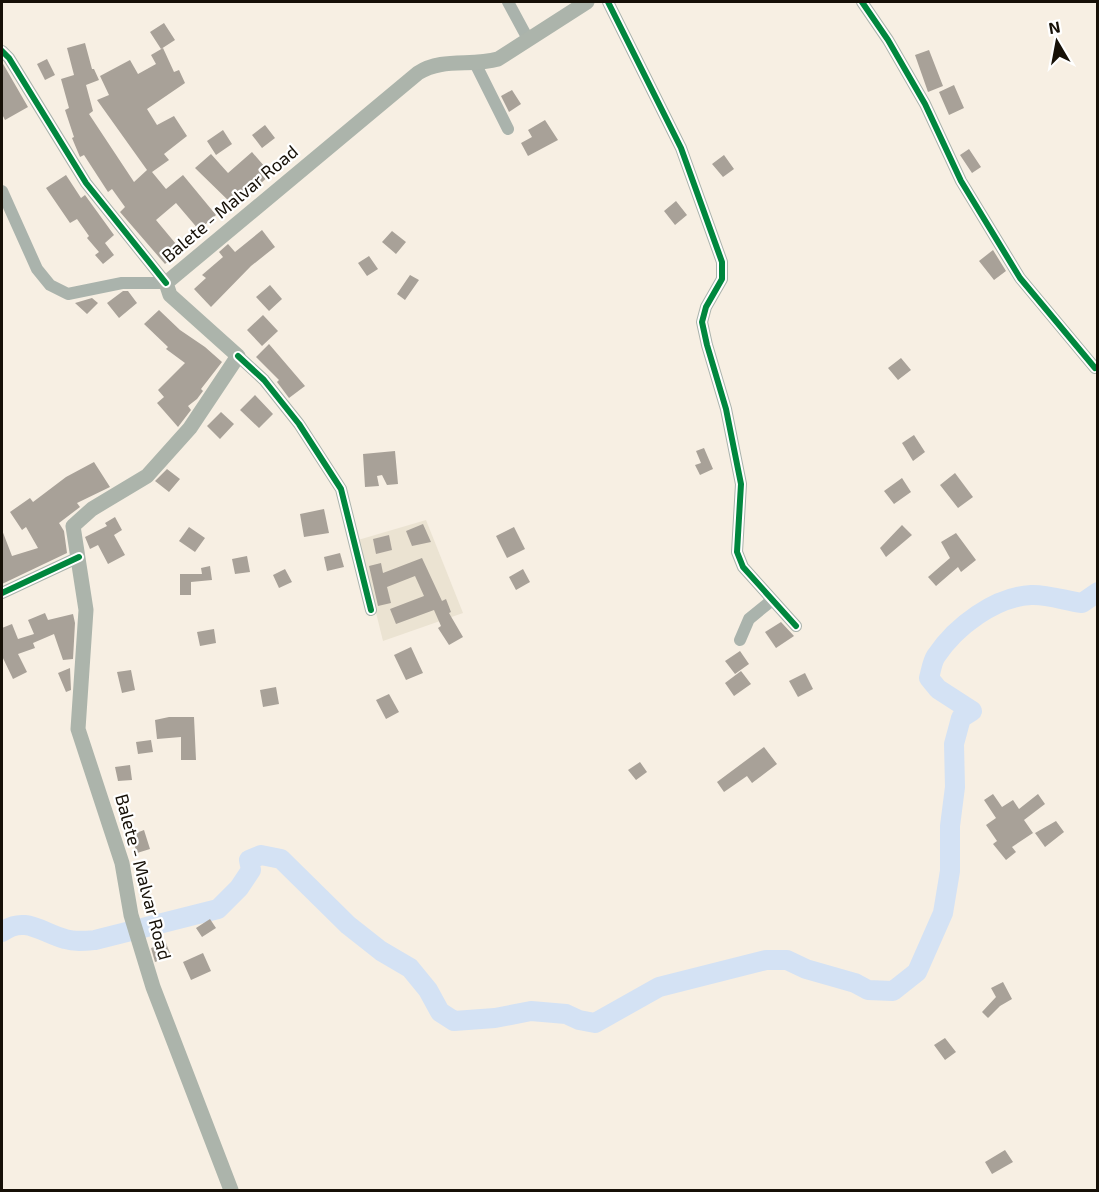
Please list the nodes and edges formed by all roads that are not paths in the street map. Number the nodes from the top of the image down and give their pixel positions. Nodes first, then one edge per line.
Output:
1 (508, 2) edge
2 (587, 2) edge
3 (608, 2) edge
4 (862, 2) edge
5 (528, 39) junction
6 (2, 51) edge
7 (475, 63) junction
8 (508, 129) dead end
9 (2, 191) edge
10 (166, 283) junction
11 (238, 356) junction
12 (1095, 368) dead end
13 (79, 557) junction
14 (2, 594) edge
15 (771, 601) junction
16 (370, 610) dead end
17 (796, 626) dead end
18 (740, 640) dead end
19 (231, 1191) edge

1 - 5 street
2 - 5 main road, Balete - Malvar Road
3 - 15 street
4 - 12 street
5 - 7 main road, Balete - Malvar Road
6 - 10 street
7 - 8 street
7 - 10 main road, Balete - Malvar Road
9 - 10 street
10 - 11 main road, Balete - Malvar Road
11 - 13 main road, Balete - Malvar Road
11 - 16 street
13 - 14 street
13 - 19 main road, Balete - Malvar Road
15 - 17 street
15 - 18 street

